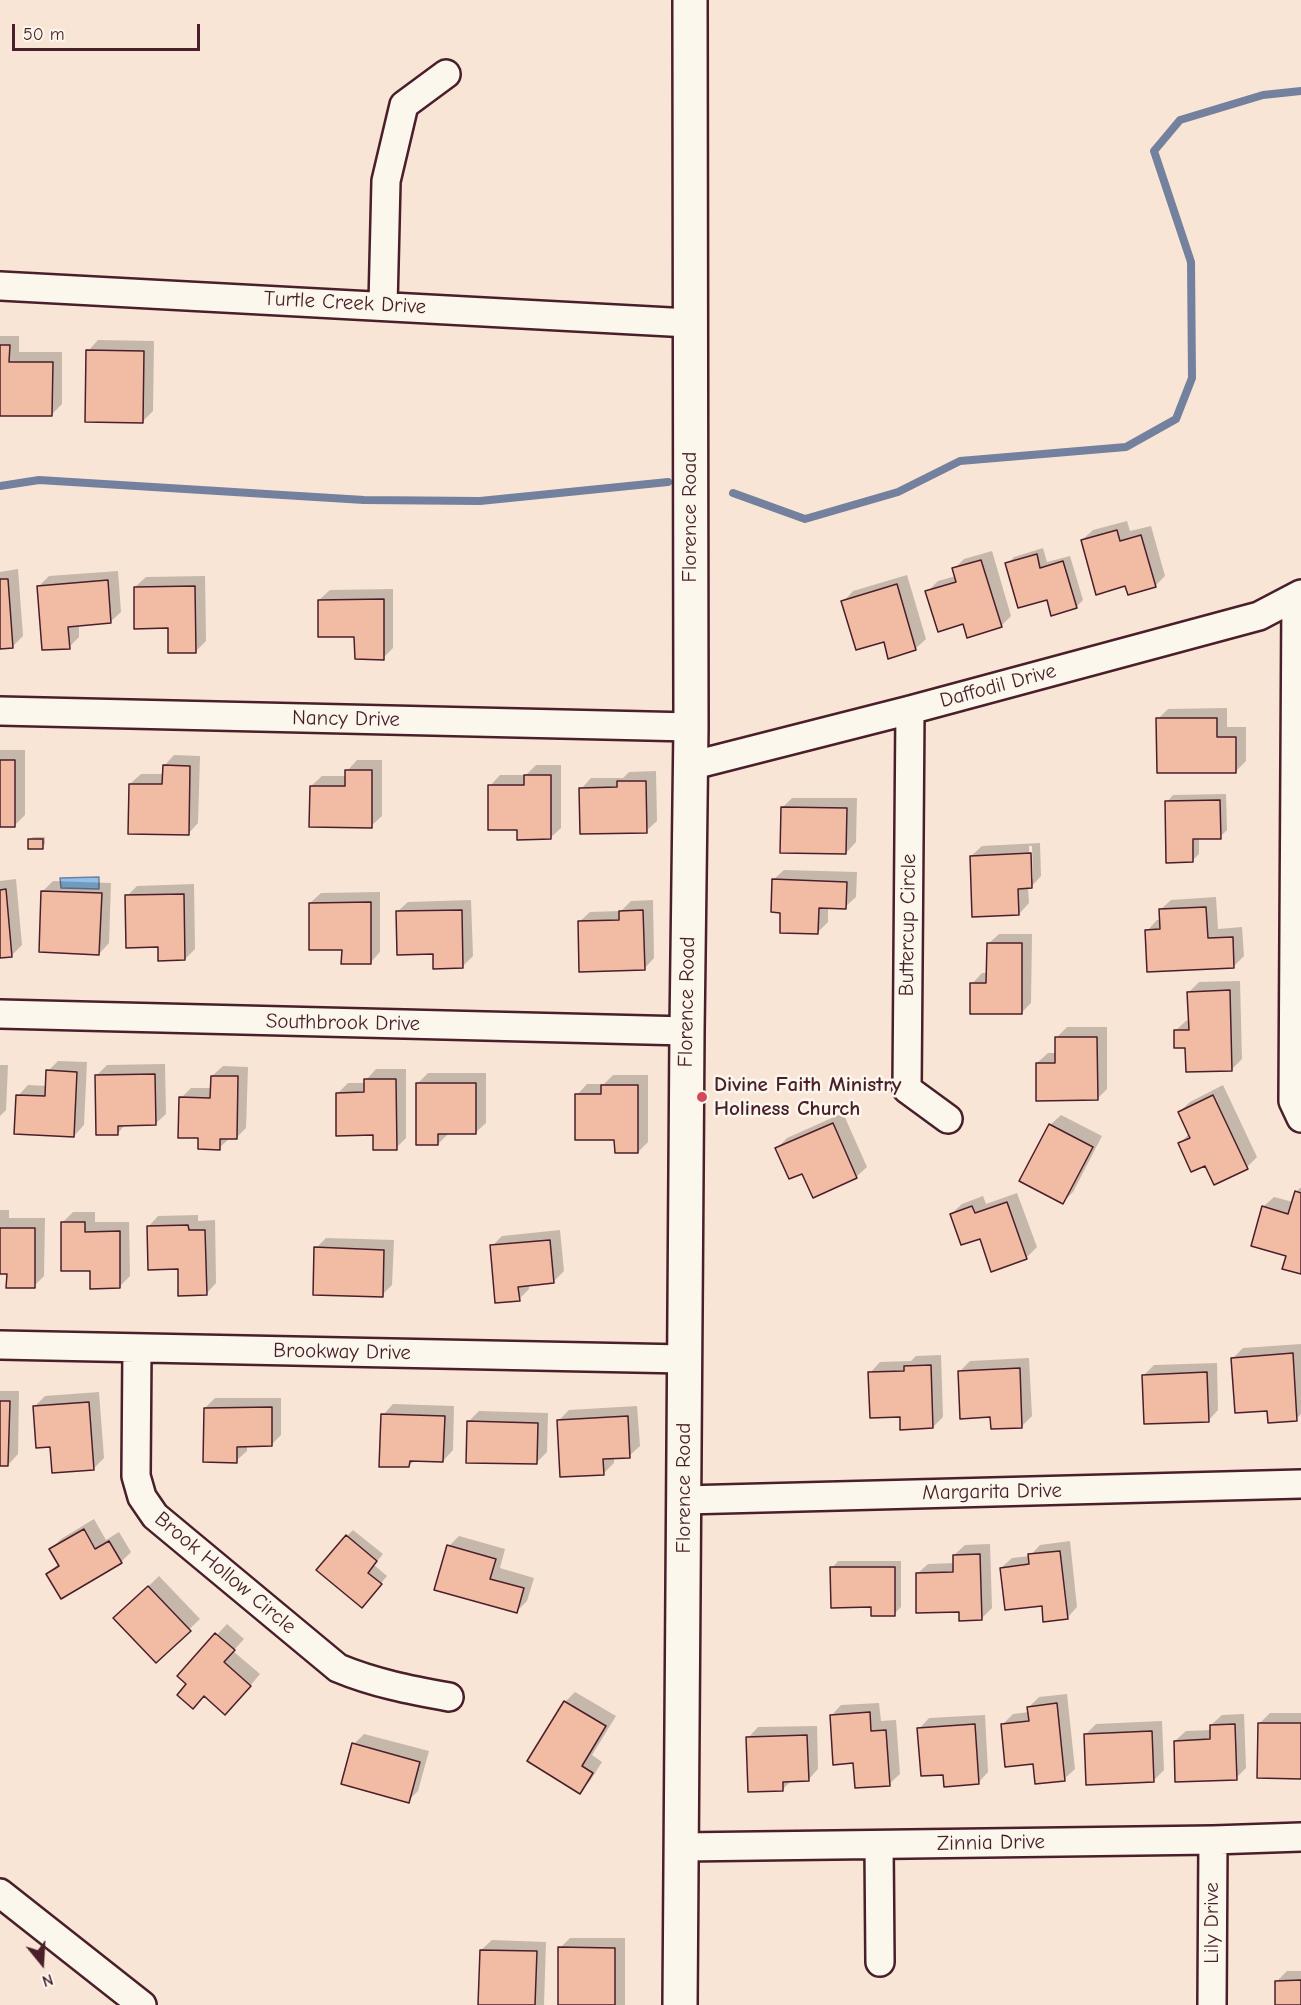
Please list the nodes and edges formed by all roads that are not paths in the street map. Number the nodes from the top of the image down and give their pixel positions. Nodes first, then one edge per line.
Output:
1 (690, 0) edge
2 (446, 74) dead end
3 (0, 285) edge
4 (383, 305) junction
5 (689, 322) junction
6 (1298, 595) edge
7 (910, 710) junction
8 (0, 711) edge
9 (692, 727) junction
10 (690, 766) junction
11 (1298, 798) edge
12 (0, 1014) edge
13 (687, 1031) junction
14 (1301, 1118) edge
15 (948, 1119) dead end
16 (0, 1345) edge
17 (137, 1349) junction
18 (684, 1359) junction
19 (1301, 1484) edge
20 (684, 1500) junction
21 (449, 1697) dead end
22 (1301, 1837) edge
23 (1213, 1840) junction
24 (879, 1845) junction
25 (682, 1847) junction
26 (0, 1893) edge
27 (880, 1962) dead end
28 (142, 2005) edge
29 (680, 2005) edge
30 (1212, 2005) edge

1 - 5 street, Florence Road
2 - 4 street
3 - 4 street, Turtle Creek Drive
4 - 5 street, Turtle Creek Drive
5 - 9 street, Florence Road
6 - 7 street, Daffodil Drive
6 - 11 street
7 - 10 street, Daffodil Drive
7 - 15 street, Buttercup Circle
8 - 9 street, Nancy Drive
9 - 10 street, Florence Road
10 - 13 street, Florence Road
11 - 14 street
12 - 13 street, Southbrook Drive
13 - 18 street, Florence Road
16 - 17 street, Brookway Drive
17 - 18 street, Brookway Drive
17 - 21 street, Brook Hollow Circle
18 - 20 street, Florence Road
19 - 20 street, Margarita Drive
20 - 25 street, Florence Road
22 - 23 street, Zinnia Drive
23 - 24 street, Zinnia Drive
23 - 30 street, Lily Drive
24 - 25 street, Zinnia Drive
24 - 27 street
25 - 29 street, Florence Road
26 - 28 street

